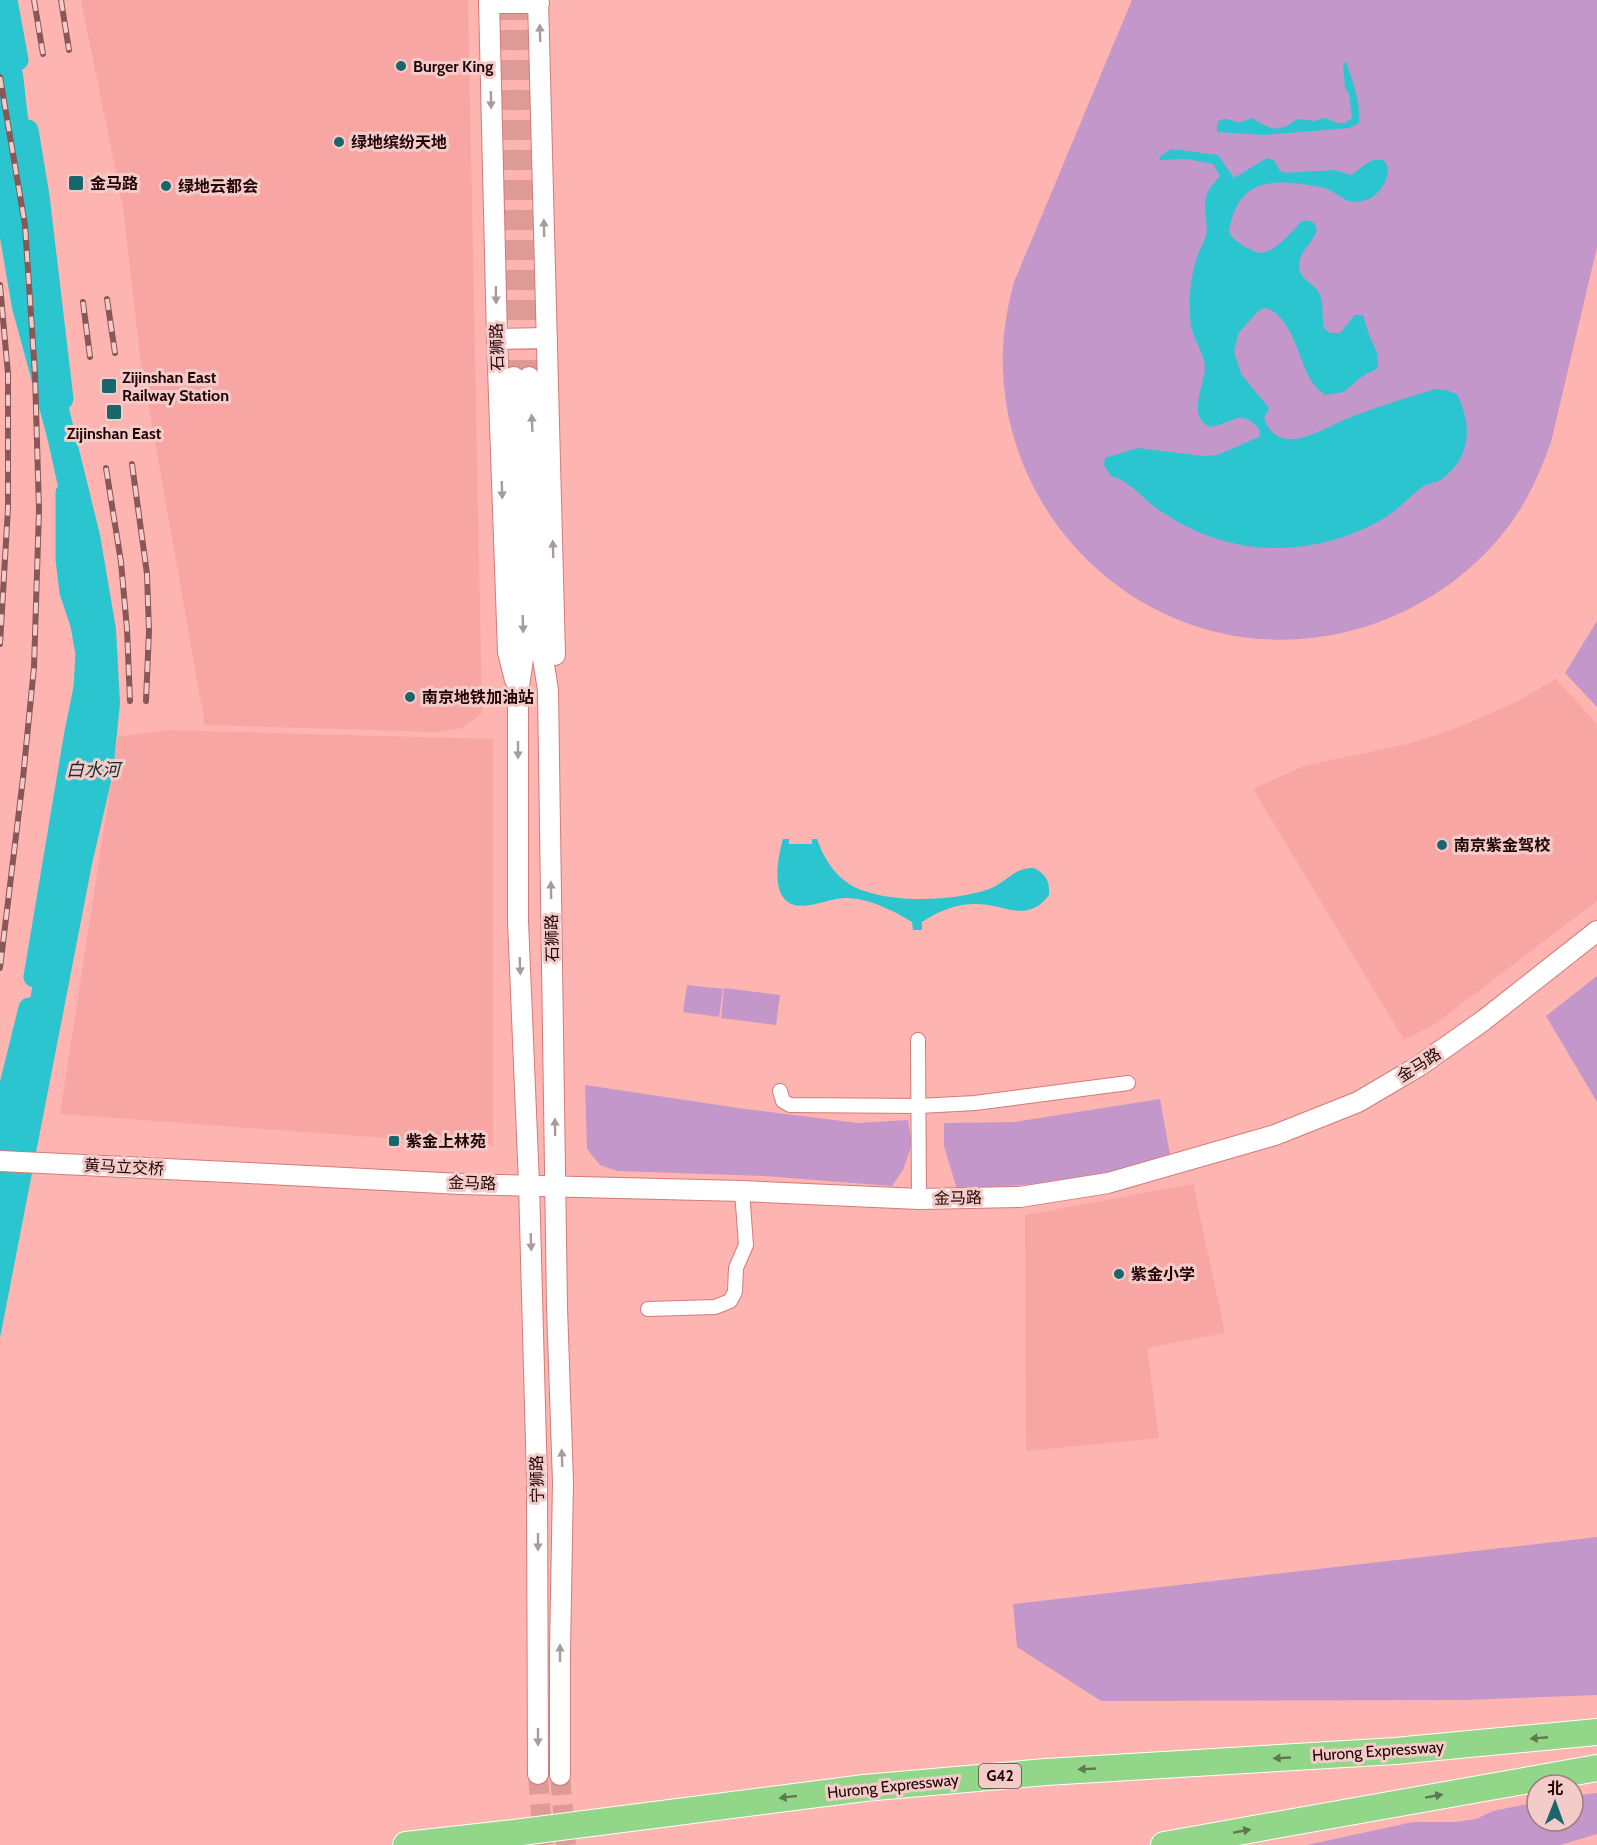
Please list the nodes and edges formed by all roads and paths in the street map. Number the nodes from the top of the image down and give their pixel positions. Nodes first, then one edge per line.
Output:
1 (489, 1) edge
2 (538, 1) edge
3 (547, 338) junction
4 (497, 339) junction
5 (548, 690) junction
6 (518, 692) junction
7 (1597, 931) edge
8 (918, 1040) dead end
9 (1128, 1083) dead end
10 (780, 1091) dead end
11 (919, 1106) junction
12 (0, 1161) edge
13 (249, 1173) joint
14 (529, 1184) junction
15 (556, 1185) junction
16 (742, 1191) junction
17 (920, 1198) junction
18 (648, 1309) dead end
19 (1597, 1732) edge
20 (1597, 1768) edge
21 (538, 1774) tunnel mouth
22 (560, 1775) tunnel mouth
23 (406, 1845) edge
24 (1164, 1845) edge

1 - 2 main road
1 -> 4 main road, 石狮路
3 -> 2 main road, 石狮路
3 - 4 main road
5 -> 3 main road, 石狮路
4 -> 6 main road, 石狮路
5 -> 6 main road, 石狮路
15 -> 5 main road, 石狮路
6 -> 14 main road, 石狮路
7 - 17 main road, 金马路
8 - 11 street
9 - 11 street
10 - 11 street
11 - 17 street
12 - 13 main road, 黄马立交桥, bridge
13 - 14 main road, 金马路
14 - 15 main road, 金马路
14 -> 21 main road, 宁狮路
15 - 16 main road, 金马路
22 -> 15 main road, 宁狮路
16 - 17 main road, 金马路
16 - 18 street
19 -> 23 highway, Hurong Expressway / G42
24 -> 20 highway

